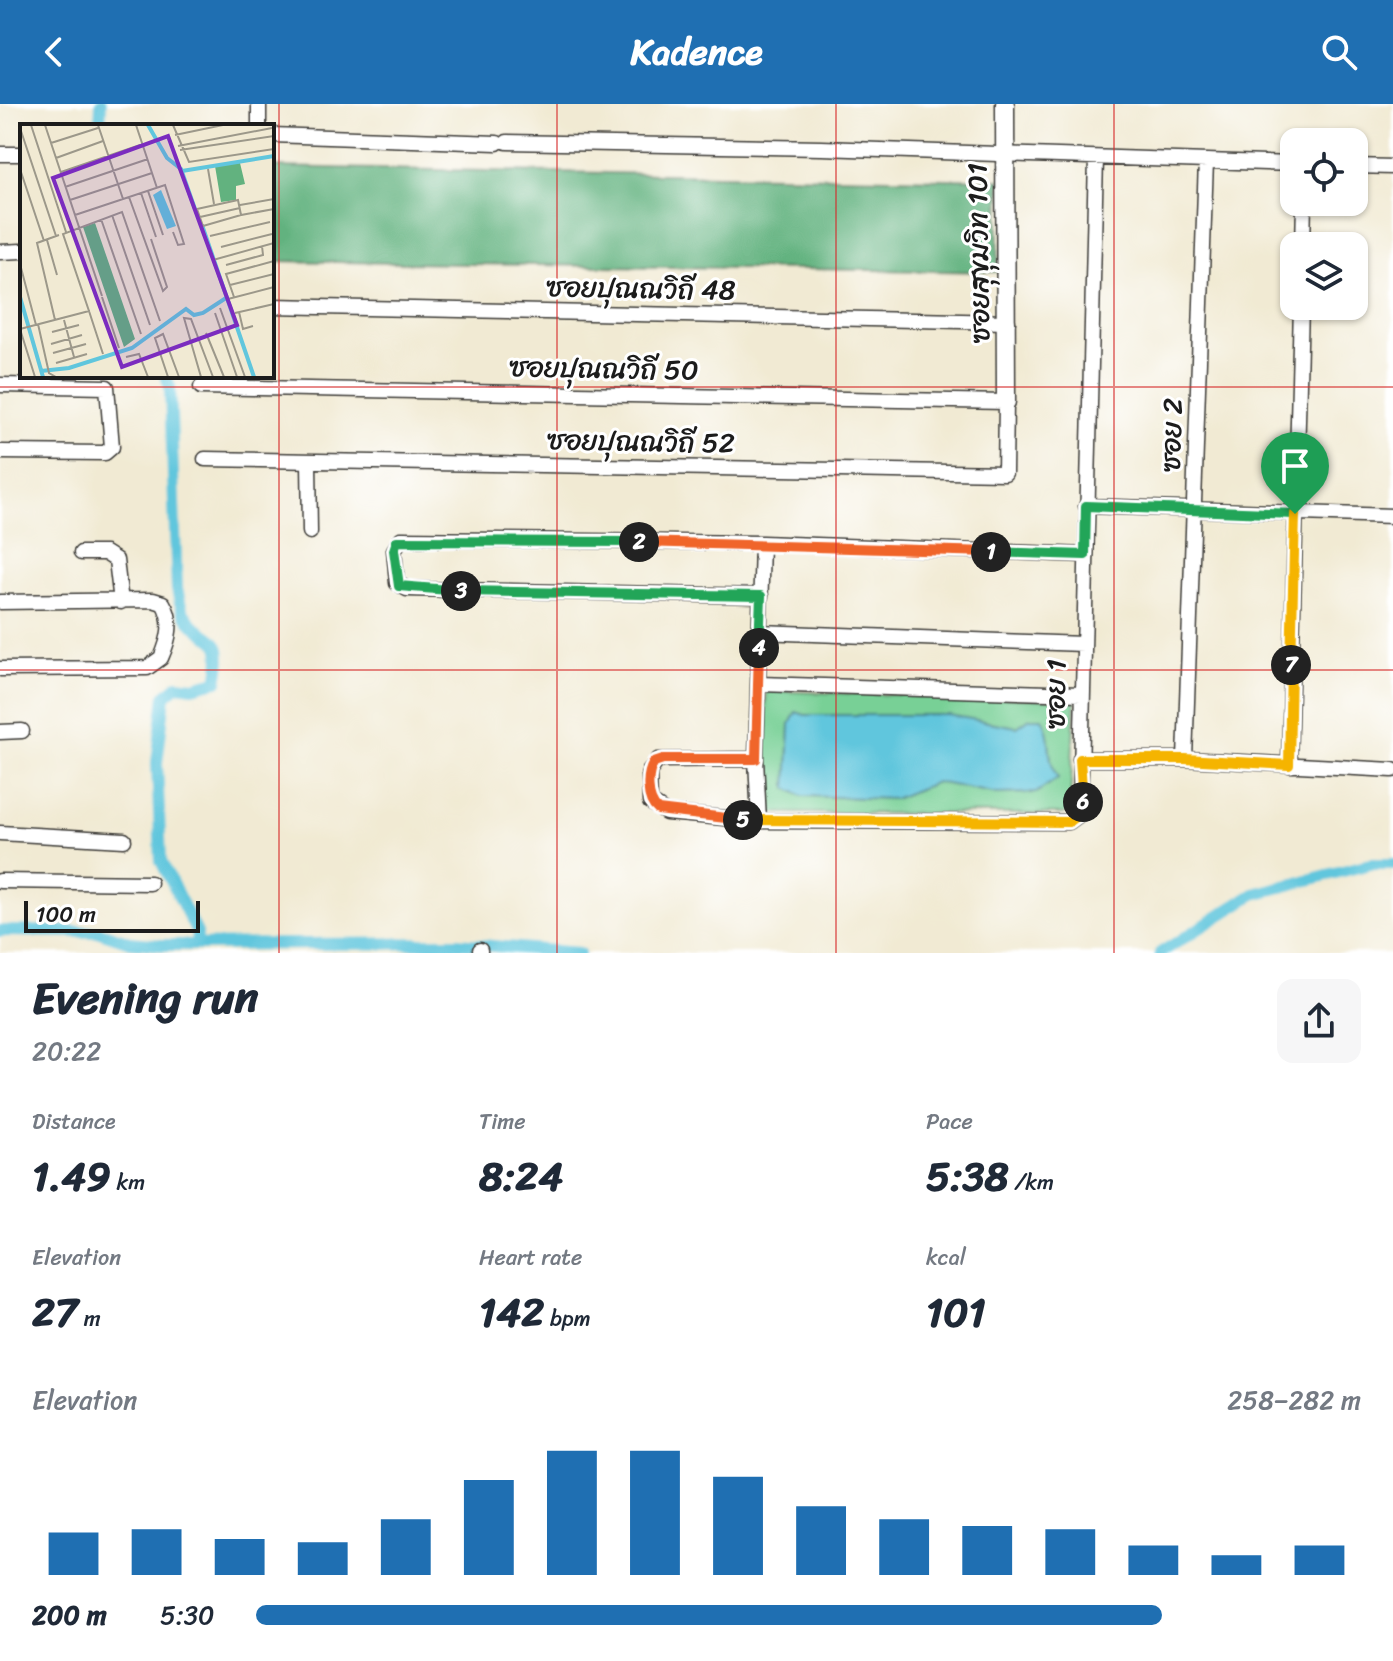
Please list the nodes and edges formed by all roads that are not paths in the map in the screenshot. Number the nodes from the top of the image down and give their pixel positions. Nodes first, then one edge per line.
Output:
1 (1005, 104) edge
2 (274, 135) edge
3 (1005, 155) junction
4 (1096, 158) junction
5 (1206, 161) junction
6 (1280, 164) edge
7 (1368, 166) edge
8 (1393, 167) edge
9 (20, 251) edge
10 (0, 252) edge
11 (274, 306) edge
12 (1301, 320) edge
13 (1008, 322) junction
14 (0, 385) edge
15 (201, 387) dead end
16 (1006, 402) junction
17 (0, 452) edge
18 (205, 459) dead end
19 (309, 461) junction
20 (1086, 506) junction
21 (1195, 510) junction
22 (1295, 514) junction
23 (1393, 516) edge
24 (310, 532) dead end
25 (762, 543) junction
26 (81, 553) dead end
27 (1085, 555) junction
28 (761, 596) junction
29 (0, 602) edge
30 (121, 602) junction
31 (760, 632) junction
32 (1083, 644) junction
33 (0, 669) edge
34 (759, 684) junction
35 (1081, 694) junction
36 (22, 731) dead end
37 (0, 732) edge
38 (756, 759) junction
39 (1080, 759) junction
40 (1185, 759) junction
41 (1289, 765) junction
42 (1393, 770) edge
43 (759, 821) junction
44 (0, 833) edge
45 (124, 840) dead end
46 (0, 881) edge
47 (150, 883) dead end

1 - 3 street, ซอยสุขุมวิท 101
2 - 3 street
3 - 4 street
3 - 13 street, ซอยสุขุมวิท 101
4 - 5 street
4 - 20 street, ซอย 1
5 - 6 street
5 - 21 street, ซอย 2
7 - 8 street
9 - 10 street
11 - 13 street, ซอยปุณณวิถี 48
12 - 22 street
13 - 16 street, ซอยสุขุมวิท 101
14 - 17 street
15 - 16 street, ซอยปุณณวิถี 50
16 - 19 street, ซอยปุณณวิถี 52
18 - 19 street, ซอยปุณณวิถี 52
19 - 24 street
20 - 21 street
20 - 27 street, ซอย 1
21 - 22 street
21 - 40 street, ซอย 2
22 - 23 street
22 - 41 street
25 - 27 street
25 - 28 street
25 - 28 street
26 - 30 street
27 - 32 street, ซอย 1
28 - 31 street
29 - 30 street
30 - 33 street
31 - 32 street
31 - 34 street
32 - 35 street, ซอย 1
34 - 35 street
34 - 38 street
35 - 39 street, ซอย 1
36 - 37 street
38 - 43 street
38 - 43 street, ซอย 1
39 - 40 street
39 - 43 street, ซอย 1
40 - 41 street
41 - 42 street
44 - 45 street
46 - 47 street

